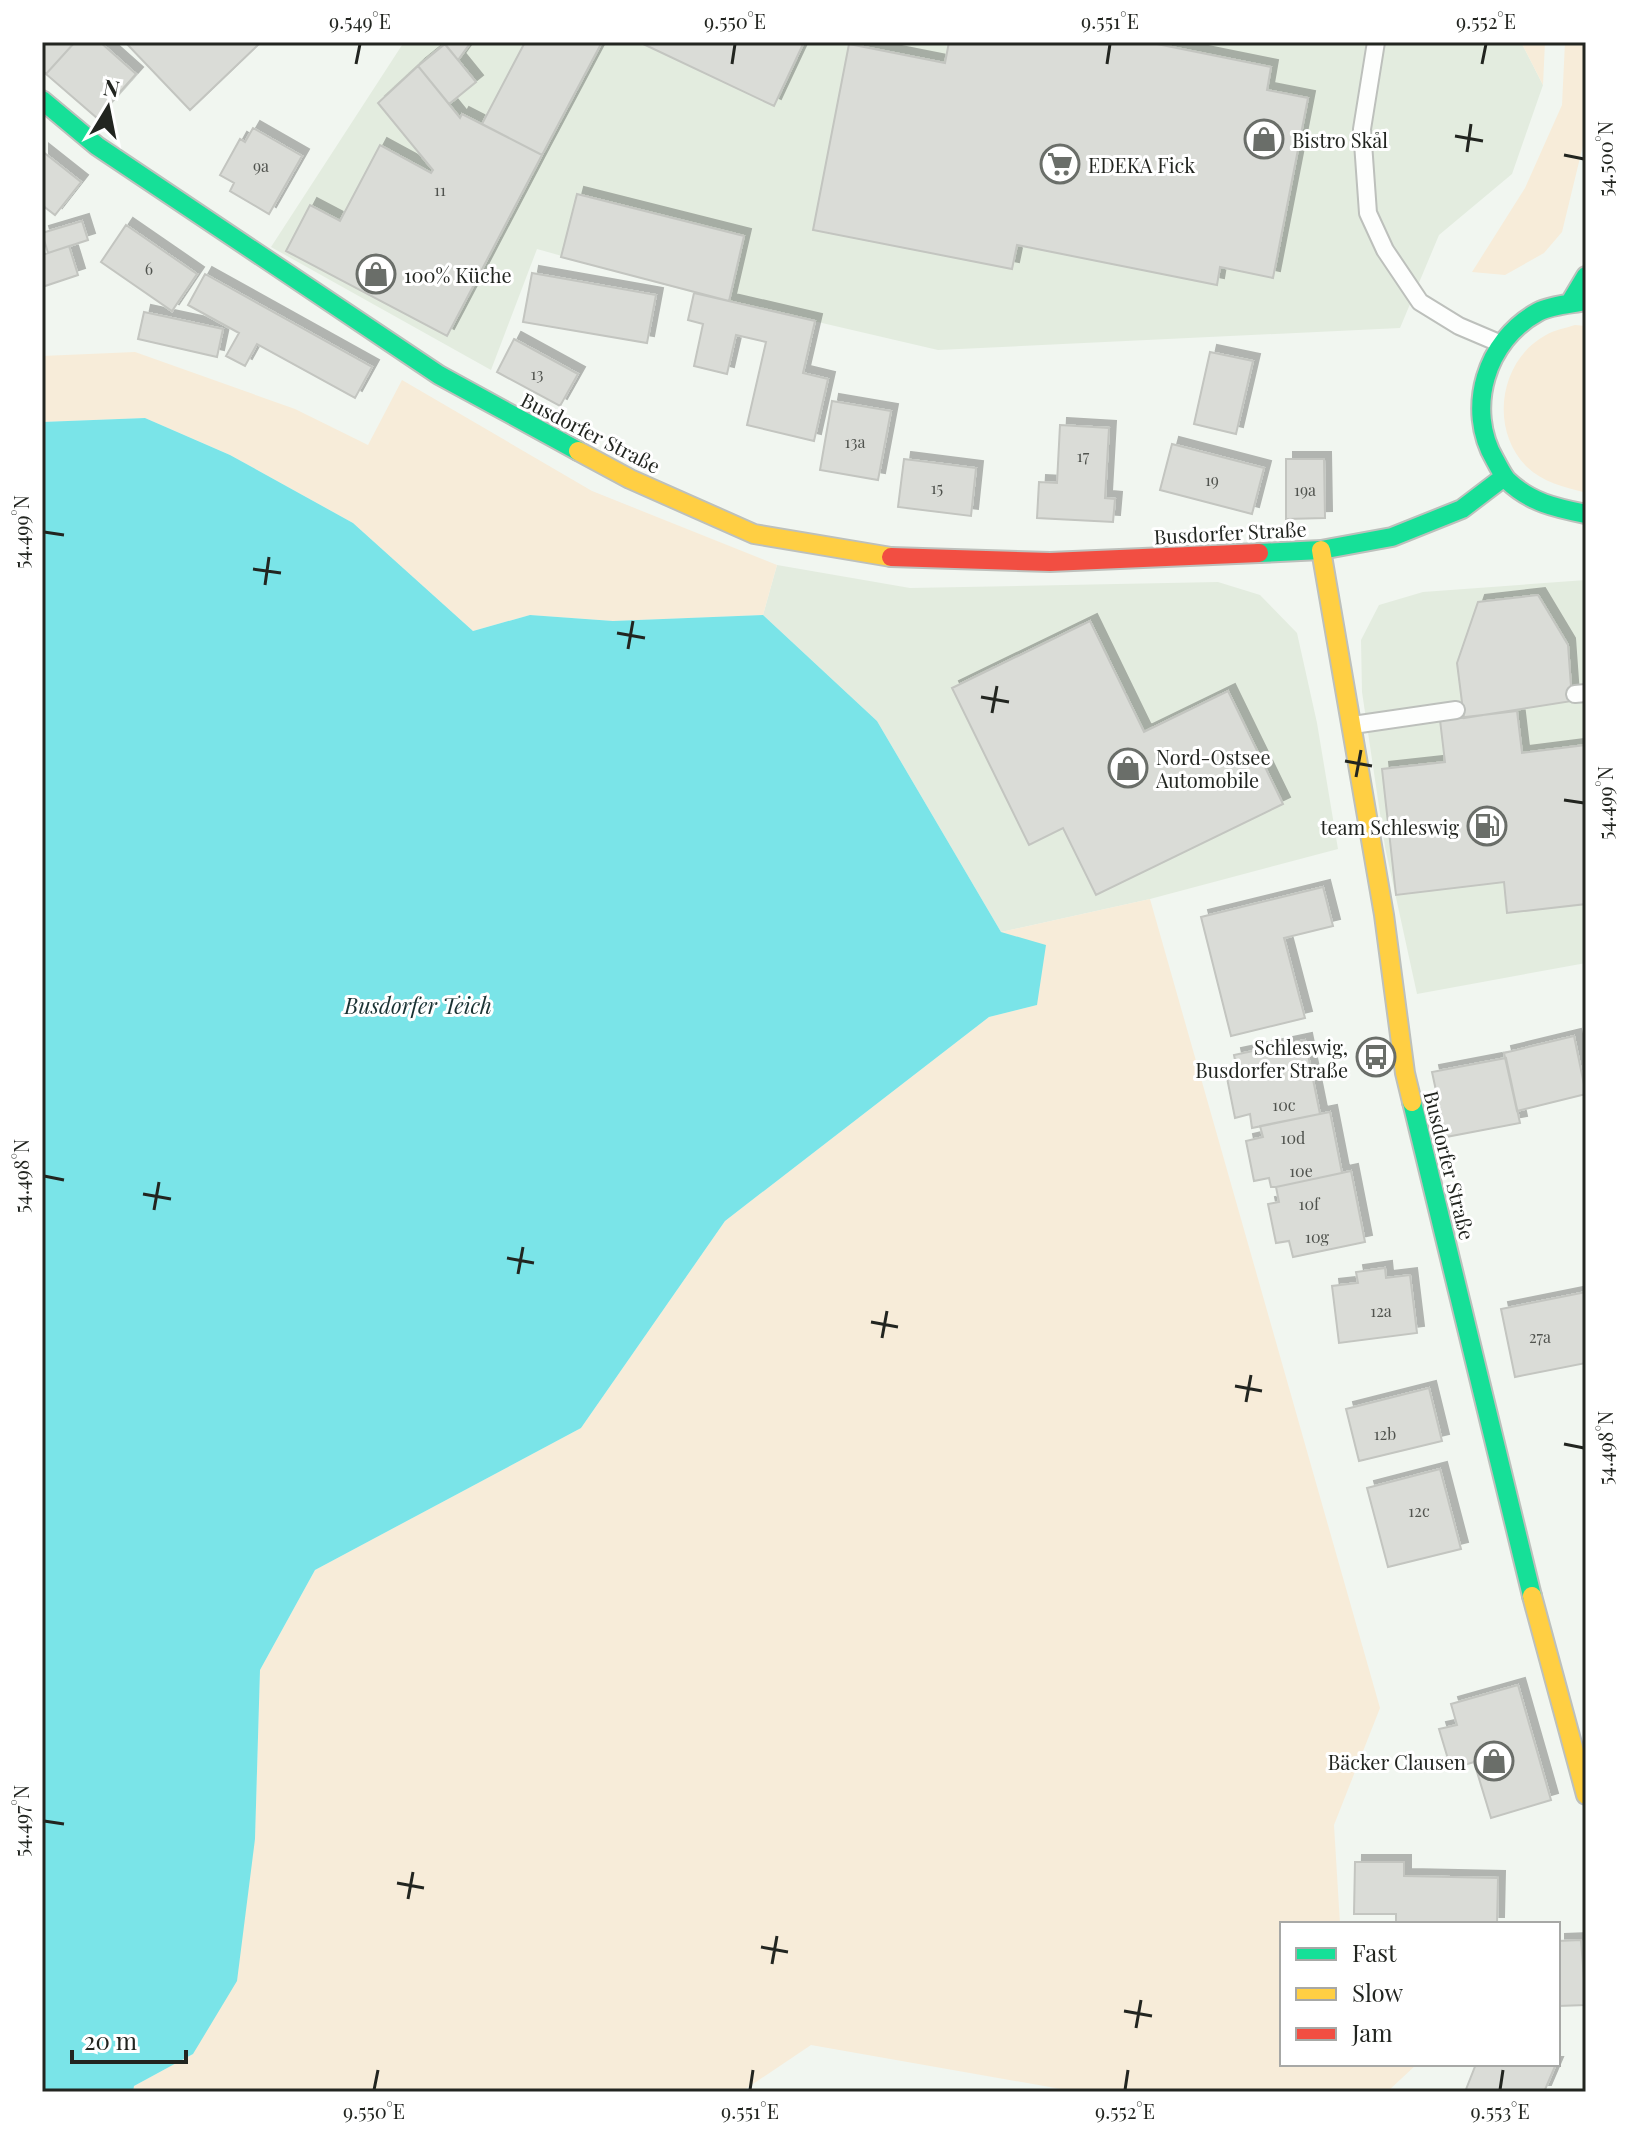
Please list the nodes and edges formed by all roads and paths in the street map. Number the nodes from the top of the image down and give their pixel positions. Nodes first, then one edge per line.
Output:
1 (1376, 42) edge
2 (42, 100) edge
3 (1586, 276) edge
4 (1579, 301) edge
5 (1500, 344) junction
6 (1504, 477) junction
7 (1586, 514) edge
8 (1321, 550) junction
9 (1456, 710) dead end
10 (1351, 725) junction
11 (1586, 1795) edge

1 - 5 lane
2 - 8 main road, Busdorfer Straße
3 - 4 main road
4 - 5 main road
5 - 6 main road
6 - 7 main road
6 - 8 main road
8 - 10 main road, Busdorfer Straße
9 - 10 lane
10 - 11 main road, Busdorfer Straße

